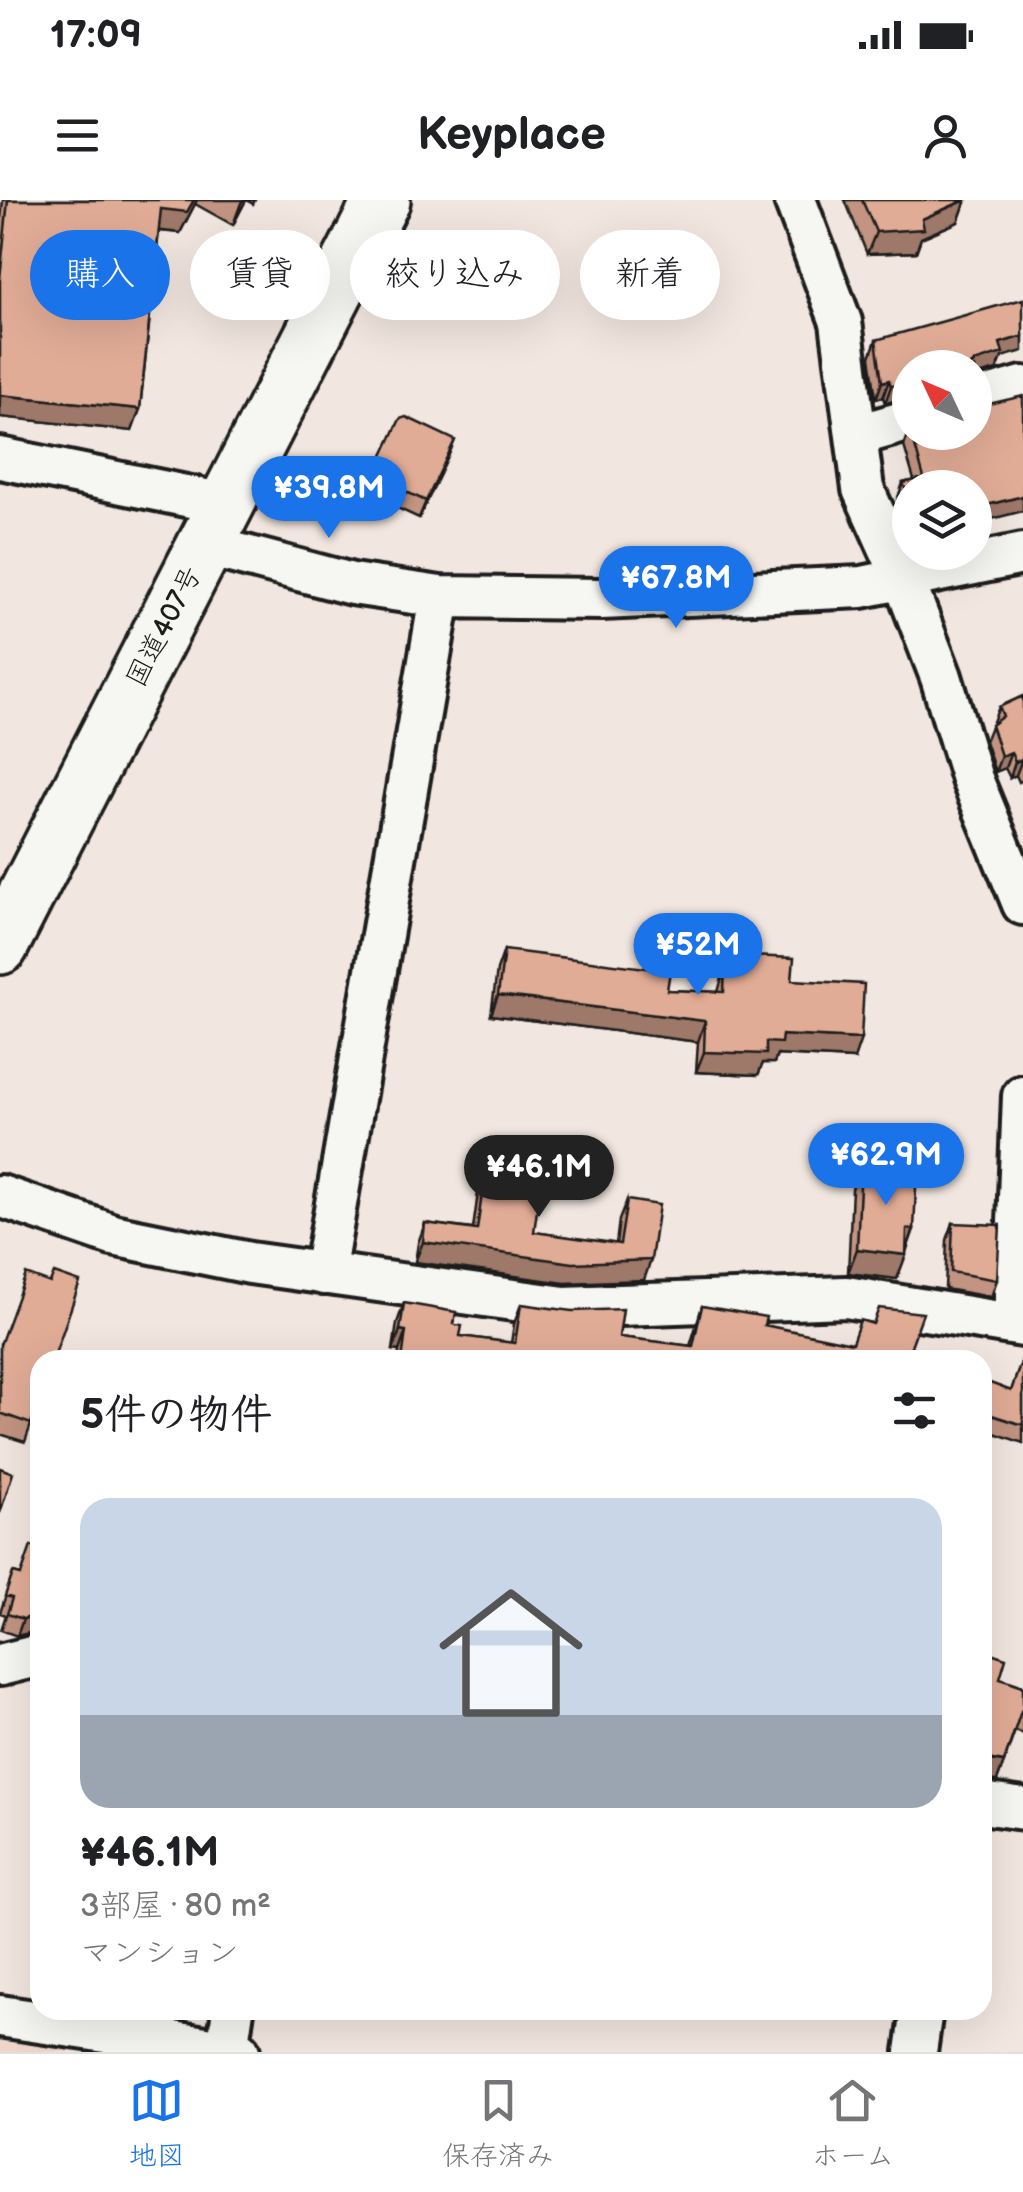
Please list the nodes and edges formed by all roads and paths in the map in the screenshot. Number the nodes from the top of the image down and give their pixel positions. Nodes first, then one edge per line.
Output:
1 (382, 200) edge
2 (795, 200) edge
3 (1023, 387) edge
4 (992, 396) edge
5 (892, 425) edge
6 (858, 435) junction
7 (0, 458) edge
8 (215, 524) junction
9 (1023, 554) edge
10 (903, 578) junction
11 (440, 598) junction
12 (1023, 904) edge
13 (0, 946) edge
14 (1023, 1096) edge
15 (0, 1196) edge
16 (324, 1274) junction
17 (1018, 1325) edge
18 (30, 1658) edge
19 (0, 1665) edge
20 (992, 1804) edge
21 (1023, 1808) edge
22 (0, 2016) edge
23 (232, 2020) edge
24 (921, 2020) edge
25 (233, 2051) edge
26 (916, 2052) edge

1 - 8 highway, 国道407号
2 - 6 street
3 - 4 street
5 - 6 street
6 - 10 street
7 - 8 street
8 - 11 street
8 - 13 highway, 国道407号
9 - 10 street
10 - 11 street
10 - 12 street
11 - 16 street
14 - 17 street
15 - 16 street
16 - 17 street
18 - 19 street
20 - 21 street
22 - 25 street
23 - 25 street
24 - 26 street

